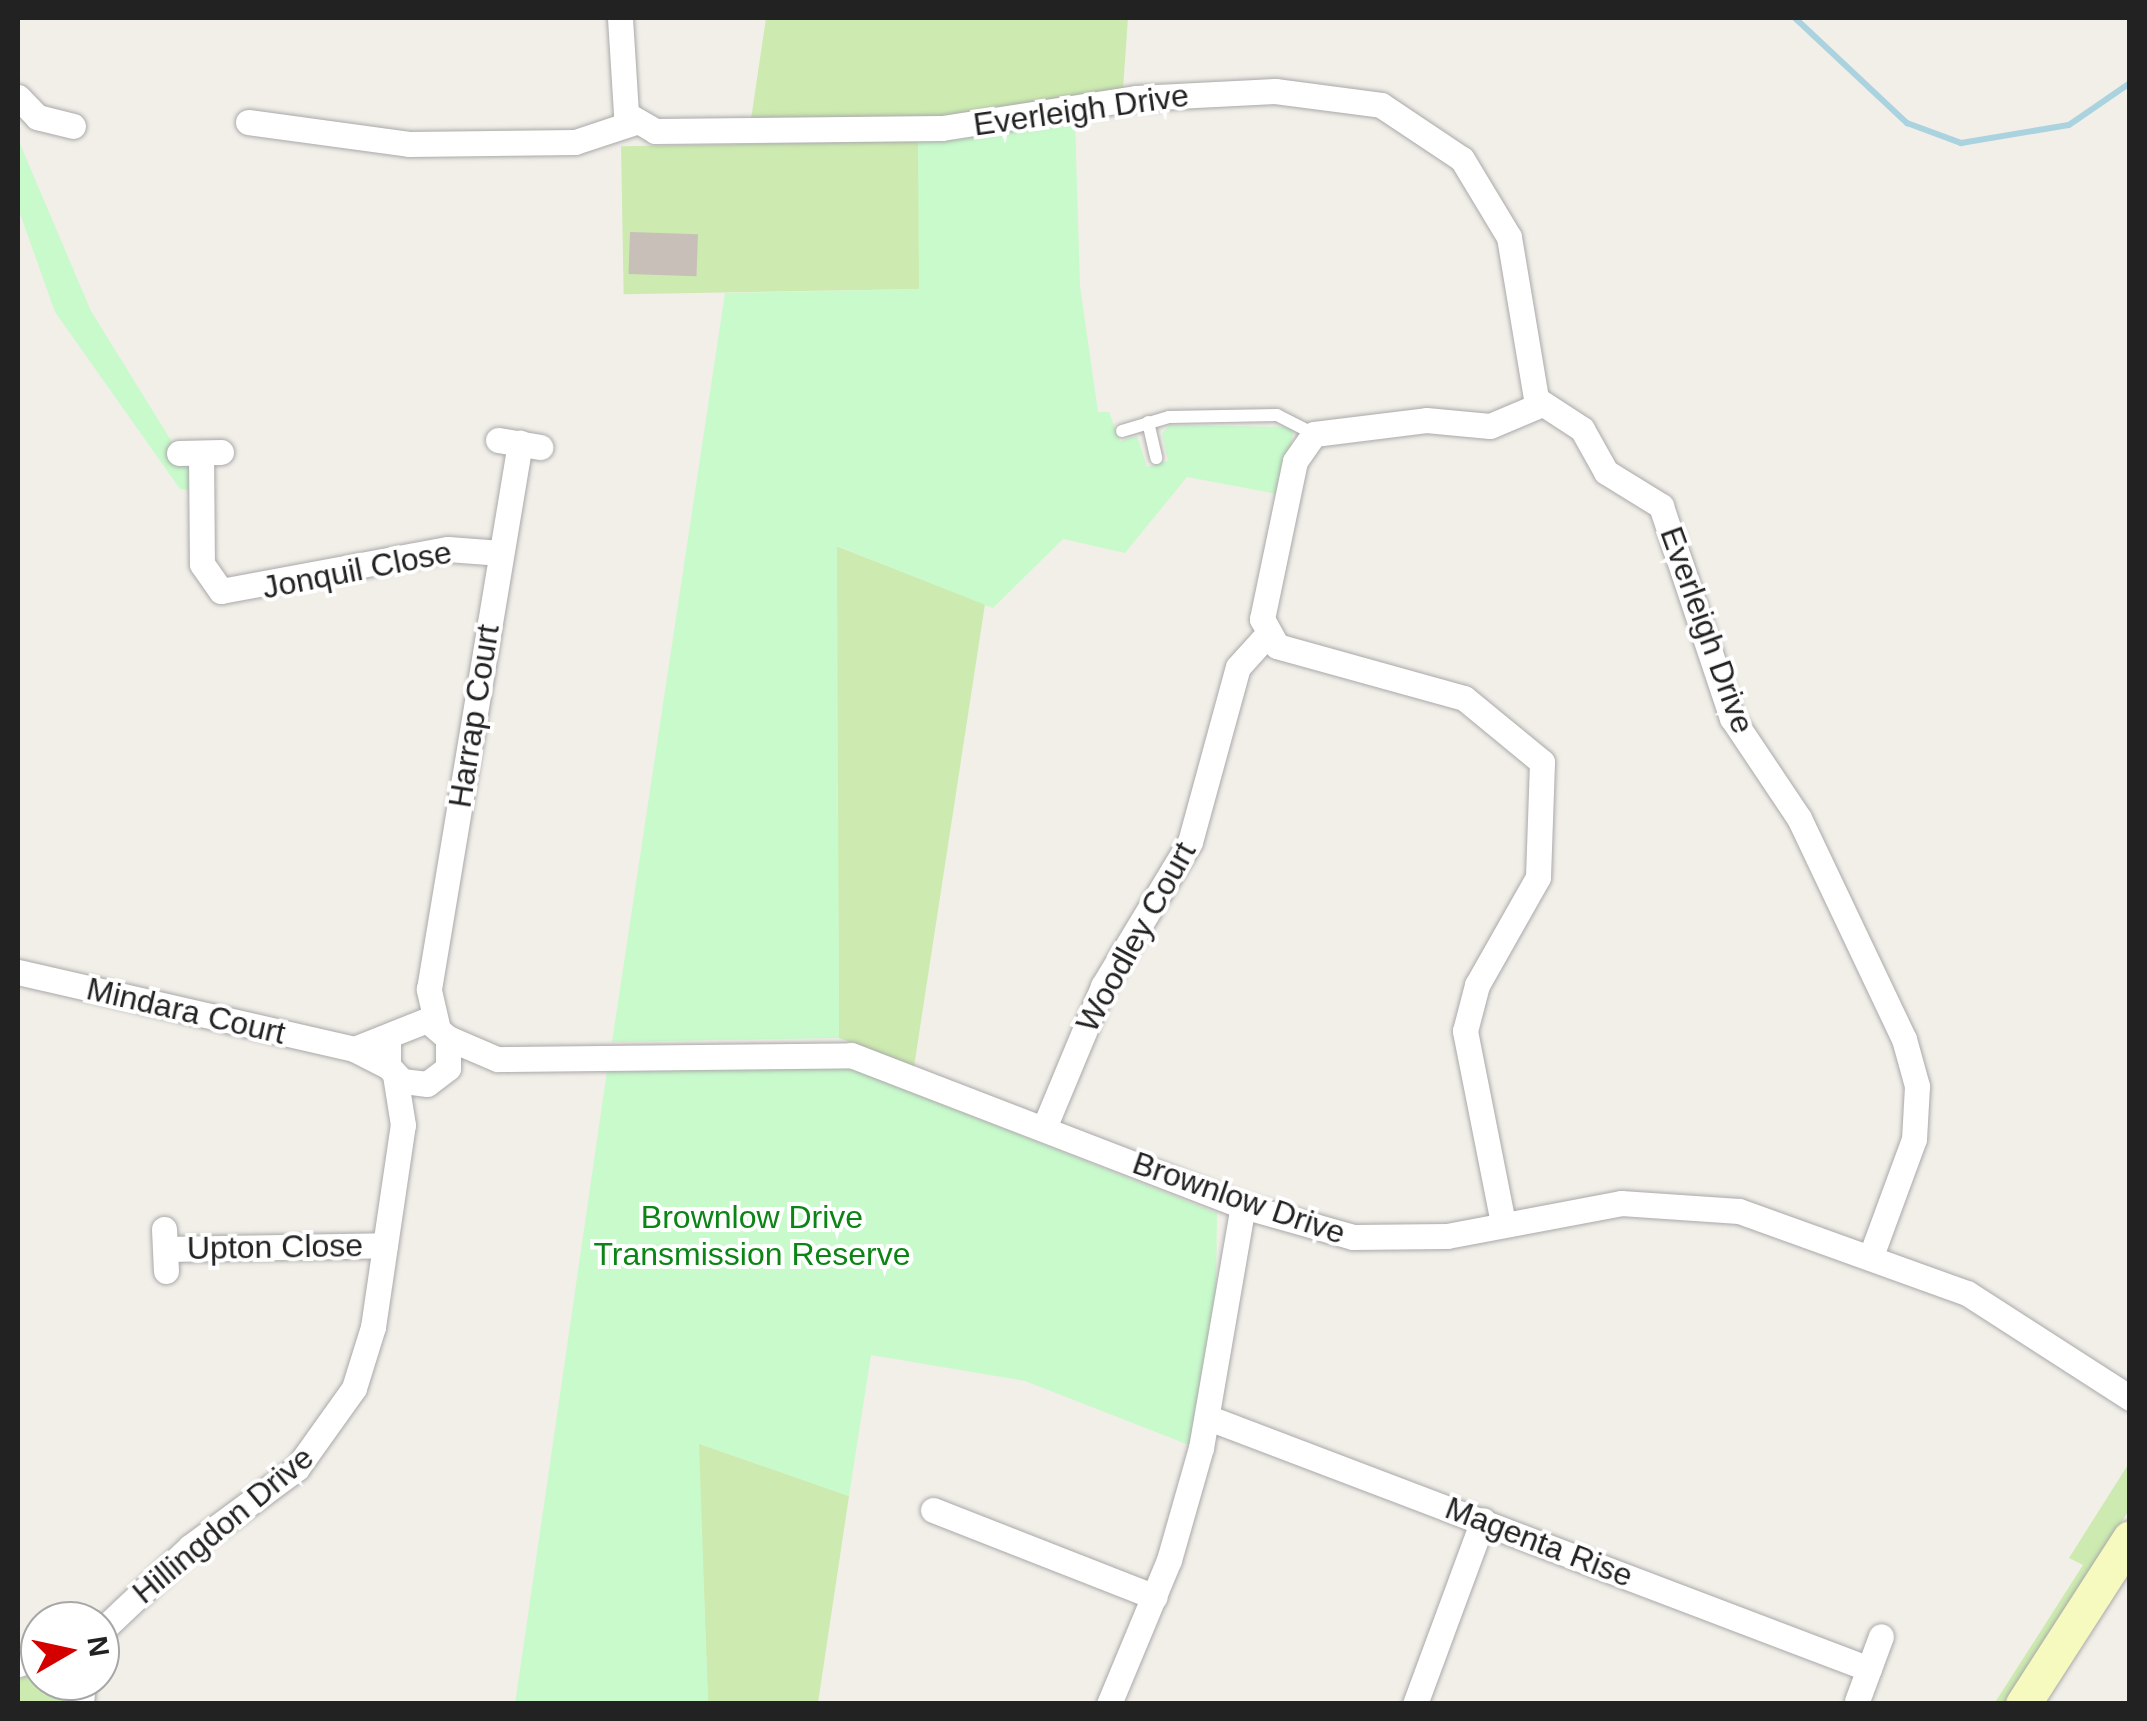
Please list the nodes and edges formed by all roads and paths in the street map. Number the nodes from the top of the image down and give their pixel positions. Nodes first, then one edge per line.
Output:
1 (620, 18) edge
2 (18, 97) edge
3 (248, 122) dead end
4 (632, 123) junction
5 (73, 126) dead end
6 (1540, 404) junction
7 (1148, 422) junction
8 (1122, 430) dead end
9 (1314, 434) junction
10 (520, 443) dead end
11 (200, 453) dead end
12 (1156, 458) dead end
13 (501, 553) junction
14 (1266, 636) junction
15 (18, 972) edge
16 (429, 989) junction
17 (397, 1029) junction
18 (443, 1032) junction
19 (354, 1049) junction
20 (497, 1058) junction
21 (391, 1071) junction
22 (434, 1080) junction
23 (403, 1125) junction
24 (1044, 1128) junction
25 (1243, 1206) junction
26 (1503, 1223) junction
27 (385, 1245) junction
28 (165, 1250) dead end
29 (1872, 1253) junction
30 (2130, 1398) edge
31 (1208, 1418) junction
32 (933, 1510) dead end
33 (1484, 1520) junction
34 (2130, 1538) edge
35 (1155, 1597) junction
36 (120, 1618) edge
37 (1881, 1636) dead end
38 (1868, 1669) junction
39 (1856, 1701) dead end
40 (1109, 1704) edge
41 (1416, 1704) edge
42 (2023, 1704) edge

1 - 4 street
2 - 5 street
3 - 4 street
4 - 6 street, Everleigh Drive
6 - 9 street
6 - 29 street, Everleigh Drive
7 - 8 lane
7 - 9 lane
7 - 12 lane
9 - 14 street
10 - 13 street, Harrap Court
11 - 13 street, Jonquil Close
13 - 16 street, Harrap Court
14 - 24 street, Woodley Court
14 - 26 street
15 - 19 street, Mindara Court
16 - 17 street, Harrap Court
16 - 18 street, Harrap Court
17 - 18 street, Brownlow Drive
17 - 19 street
17 - 21 street, Hillingdon Drive
18 - 20 street, Brownlow Drive
18 - 22 street
19 - 21 street, Mindara Court
20 - 22 street, Brownlow Drive
20 - 24 street, Brownlow Drive
21 - 22 street, Mindara Court
21 - 23 street, Hillingdon Drive
22 - 23 street, Hillingdon Drive
23 - 27 street, Hillingdon Drive
24 - 25 street, Brownlow Drive
25 - 26 street, Brownlow Drive
25 - 31 street
26 - 29 street, Brownlow Drive
27 - 28 street, Upton Close
27 - 36 street, Hillingdon Drive
29 - 30 street, Brownlow Drive
31 - 33 street, Magenta Rise
31 - 35 street
32 - 35 street
33 - 38 street, Magenta Rise
33 - 41 street
34 - 42 street
35 - 40 street
37 - 38 street
38 - 39 street

